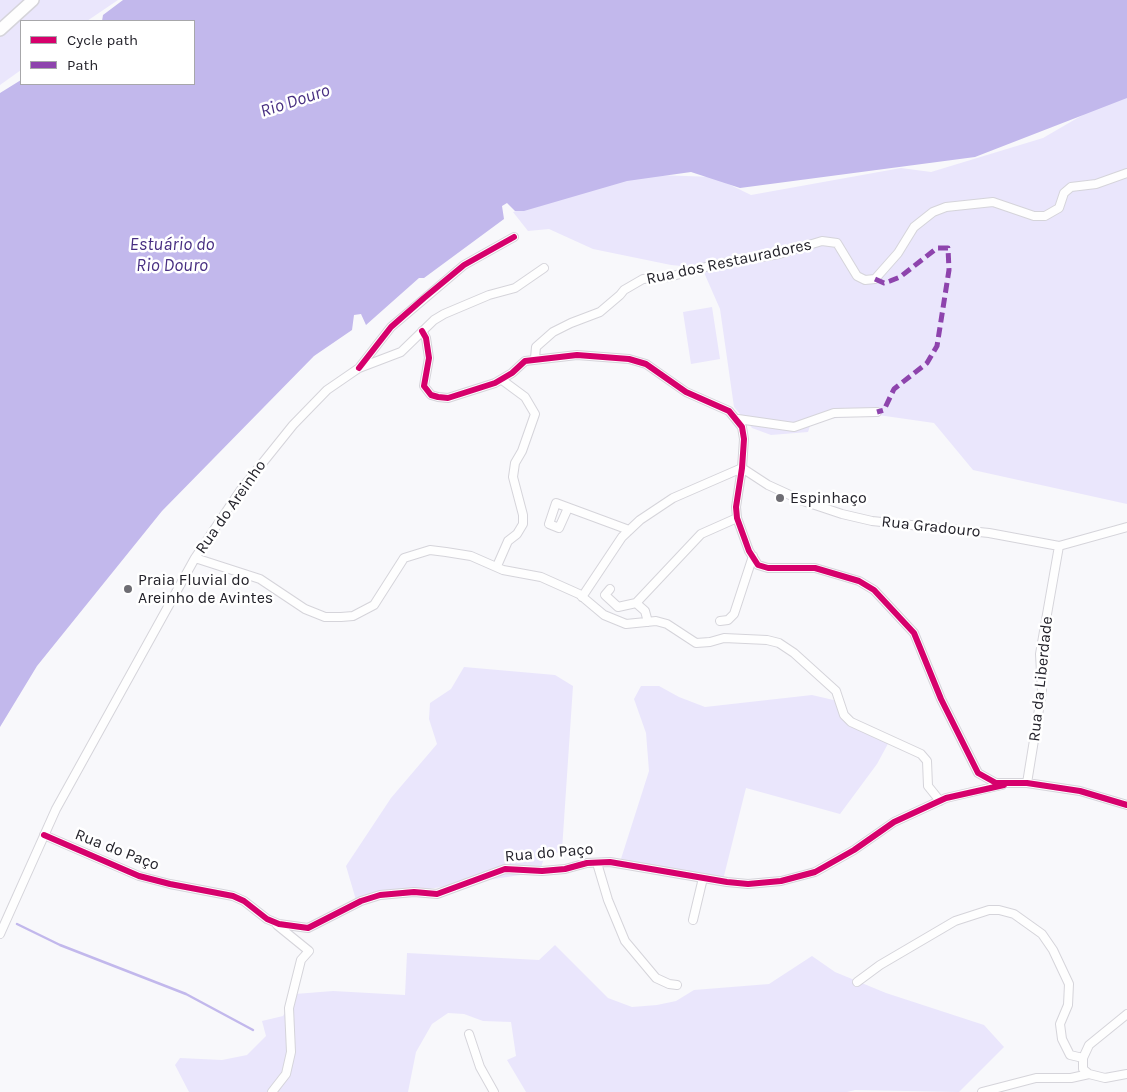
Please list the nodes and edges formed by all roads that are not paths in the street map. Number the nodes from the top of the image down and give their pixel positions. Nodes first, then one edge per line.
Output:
1 (33, 0) edge
2 (0, 30) edge
3 (1127, 173) edge
4 (514, 237) dead end
5 (544, 268) dead end
6 (422, 331) junction
7 (535, 358) junction
8 (359, 368) junction
9 (502, 380) junction
10 (878, 412) dead end
11 (738, 419) junction
12 (742, 468) junction
13 (568, 508) dead end
14 (737, 518) junction
15 (1127, 527) edge
16 (629, 530) junction
17 (1059, 546) junction
18 (753, 556) junction
19 (195, 558) junction
20 (497, 566) junction
21 (610, 589) dead end
22 (582, 597) junction
23 (636, 603) junction
24 (720, 621) dead end
25 (648, 622) junction
26 (1027, 783) junction
27 (1004, 785) junction
28 (940, 801) junction
29 (1127, 805) edge
30 (44, 835) junction
31 (597, 863) junction
32 (703, 878) junction
33 (693, 920) dead end
34 (273, 922) junction
35 (0, 934) edge
36 (857, 982) dead end
37 (677, 985) dead end
38 (1127, 1014) edge
39 (469, 1034) dead end
40 (1083, 1058) junction
41 (1089, 1074) junction
42 (1127, 1074) edge
43 (272, 1092) edge
44 (494, 1092) edge
45 (982, 1092) edge

1 - 2 main road
3 - 7 street, Rua dos Restauradores
4 - 8 street, Rua do Areinho
5 - 6 street
6 - 8 street
6 - 9 street
7 - 9 street
7 - 11 street
8 - 19 street, Rua do Areinho
9 - 20 street
10 - 11 street
11 - 12 street
12 - 14 street
12 - 16 street
12 - 17 street, Rua Gradouro
13 - 16 street
14 - 18 street
14 - 23 street
15 - 17 street, Rua Gradouro
16 - 22 street
17 - 26 street, Rua da Liberdade
18 - 24 street
18 - 27 street
19 - 20 street
19 - 30 street, Rua do Areinho
20 - 22 street
21 - 23 street
22 - 25 street
23 - 25 street
25 - 28 street
26 - 27 street, Rua do Paço
26 - 29 street, Rua do Paço
27 - 28 street, Rua do Paço
28 - 32 street, Rua do Paço
30 - 34 street, Rua do Paço
30 - 35 street, Rua do Areinho
31 - 32 street, Rua do Paço
31 - 34 street, Rua do Paço
31 - 37 street
32 - 33 street
34 - 43 street, Rua do Paço
36 - 40 street
38 - 40 street
39 - 44 street
40 - 41 street
41 - 42 street
41 - 45 street

